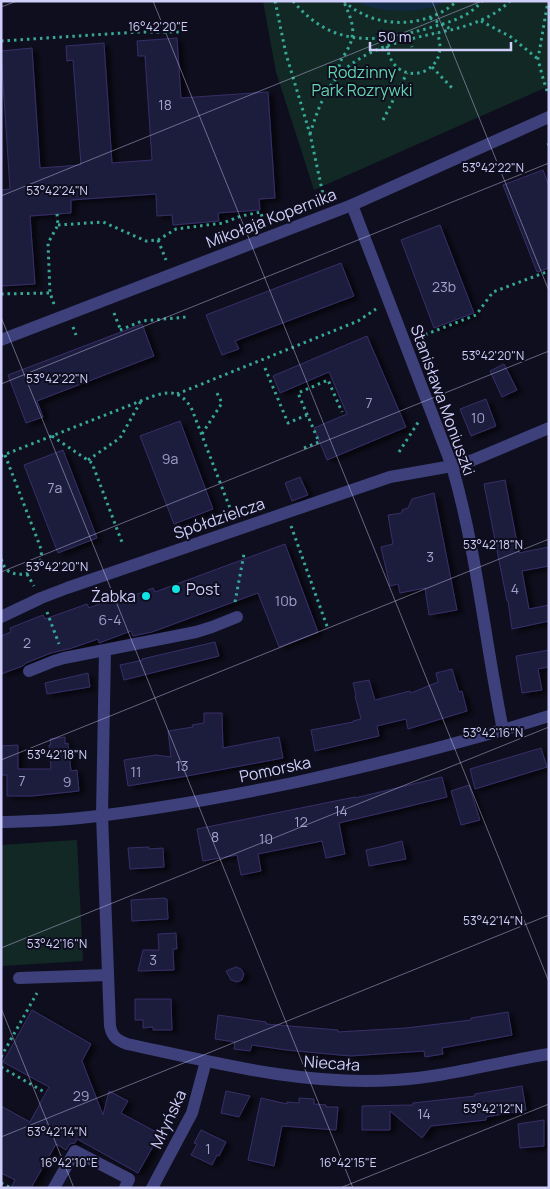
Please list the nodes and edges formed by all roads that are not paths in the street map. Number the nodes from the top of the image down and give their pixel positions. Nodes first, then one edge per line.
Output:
1 (549, 117) edge
2 (352, 205) junction
3 (1, 340) edge
4 (549, 428) edge
5 (452, 466) junction
6 (1, 617) edge
7 (237, 617) road end
8 (105, 650) junction
9 (29, 672) dead end
10 (549, 716) edge
11 (503, 730) junction
12 (102, 815) junction
13 (1, 822) edge
14 (108, 975) junction
15 (19, 978) dead end
16 (549, 1054) edge
17 (206, 1061) junction
18 (54, 1188) edge
19 (125, 1188) edge
20 (152, 1188) edge

1 - 2 street, Mikołaja Kopernika
2 - 3 street, Mikołaja Kopernika
2 - 5 street, Stanisława Moniuszki
4 - 5 street, Spółdzielcza
5 - 6 street, Spółdzielcza
5 - 11 street, Stanisława Moniuszki
7 - 8 street
8 - 9 street
8 - 12 street
10 - 11 street, Pomorska
11 - 12 street, Pomorska
12 - 13 street, Pomorska
12 - 14 street
14 - 15 street
14 - 17 street, Niecała
16 - 17 street, Niecała
17 - 20 street, Młyńska
18 - 19 street

